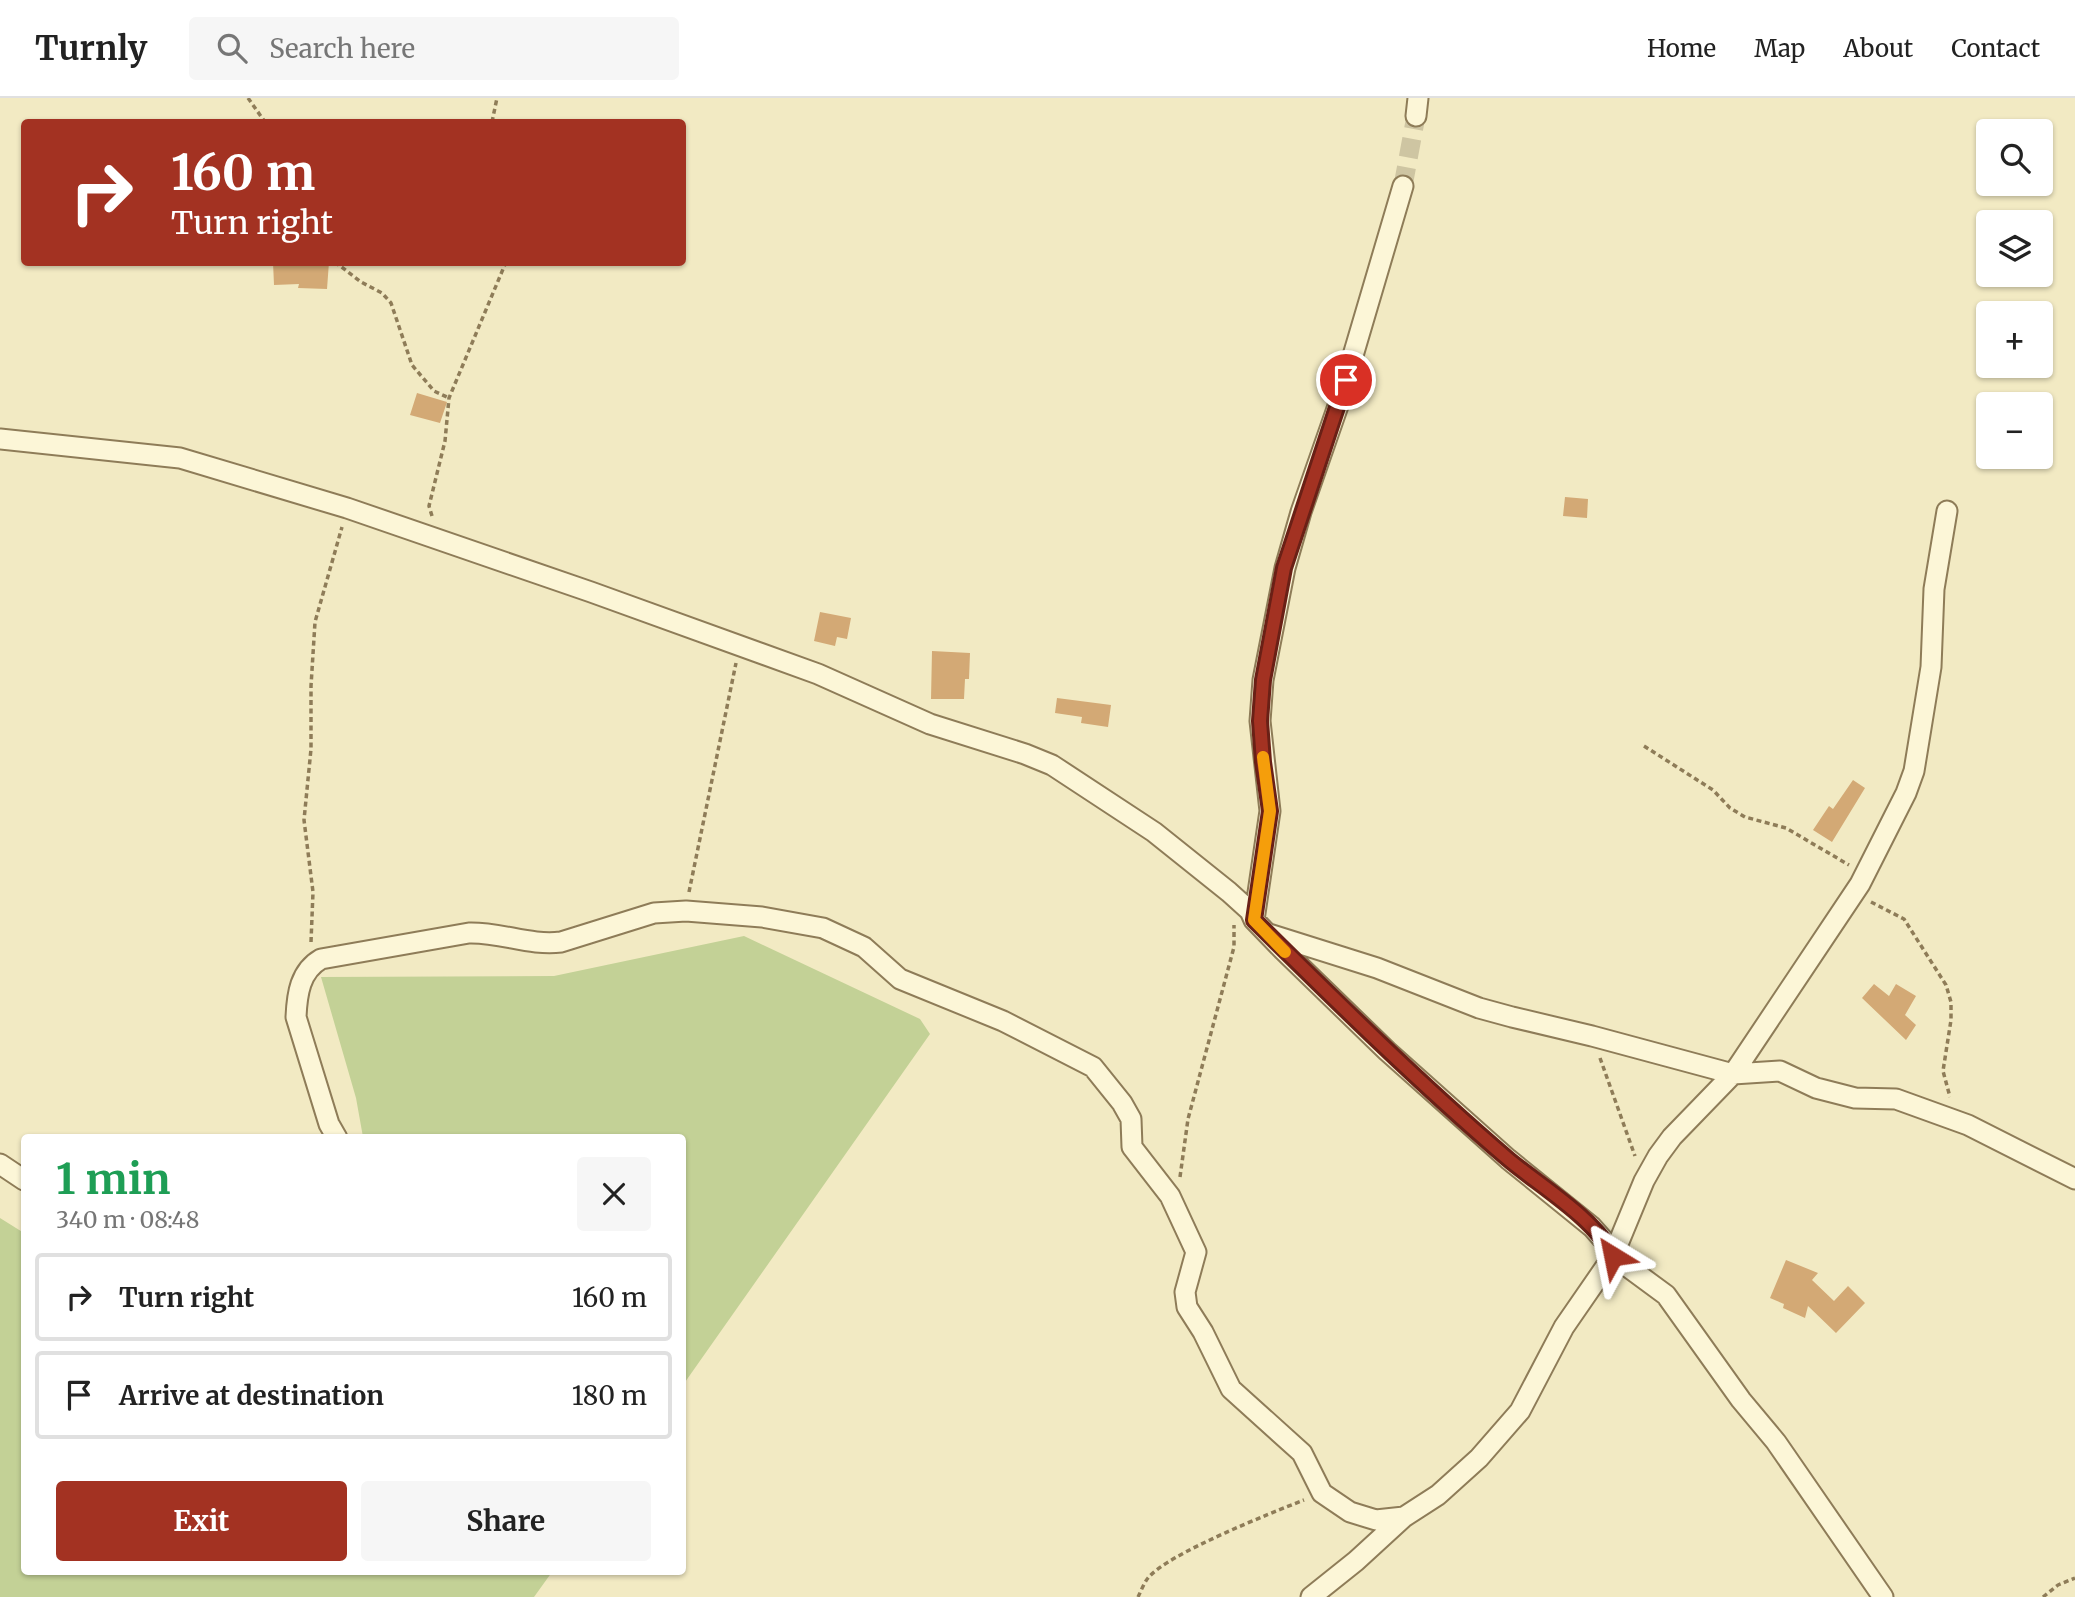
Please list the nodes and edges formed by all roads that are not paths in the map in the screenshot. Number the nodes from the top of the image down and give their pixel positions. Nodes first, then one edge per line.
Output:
1 (1404, 186) tunnel mouth
2 (0, 439) edge
3 (1947, 510) dead end
4 (1254, 920) junction
5 (1269, 934) junction
6 (1732, 1074) junction
7 (335, 1134) edge
8 (0, 1164) edge
9 (21, 1178) edge
10 (2075, 1179) edge
11 (1613, 1256) junction
12 (1404, 1517) junction
13 (1311, 1597) edge
14 (1883, 1597) edge

1 - 4 street
2 - 4 street
3 - 6 street
4 - 5 street
5 - 6 street
5 - 11 street
6 - 10 street
6 - 11 street
7 - 12 street
8 - 9 street
11 - 12 street
11 - 14 street
12 - 13 street

